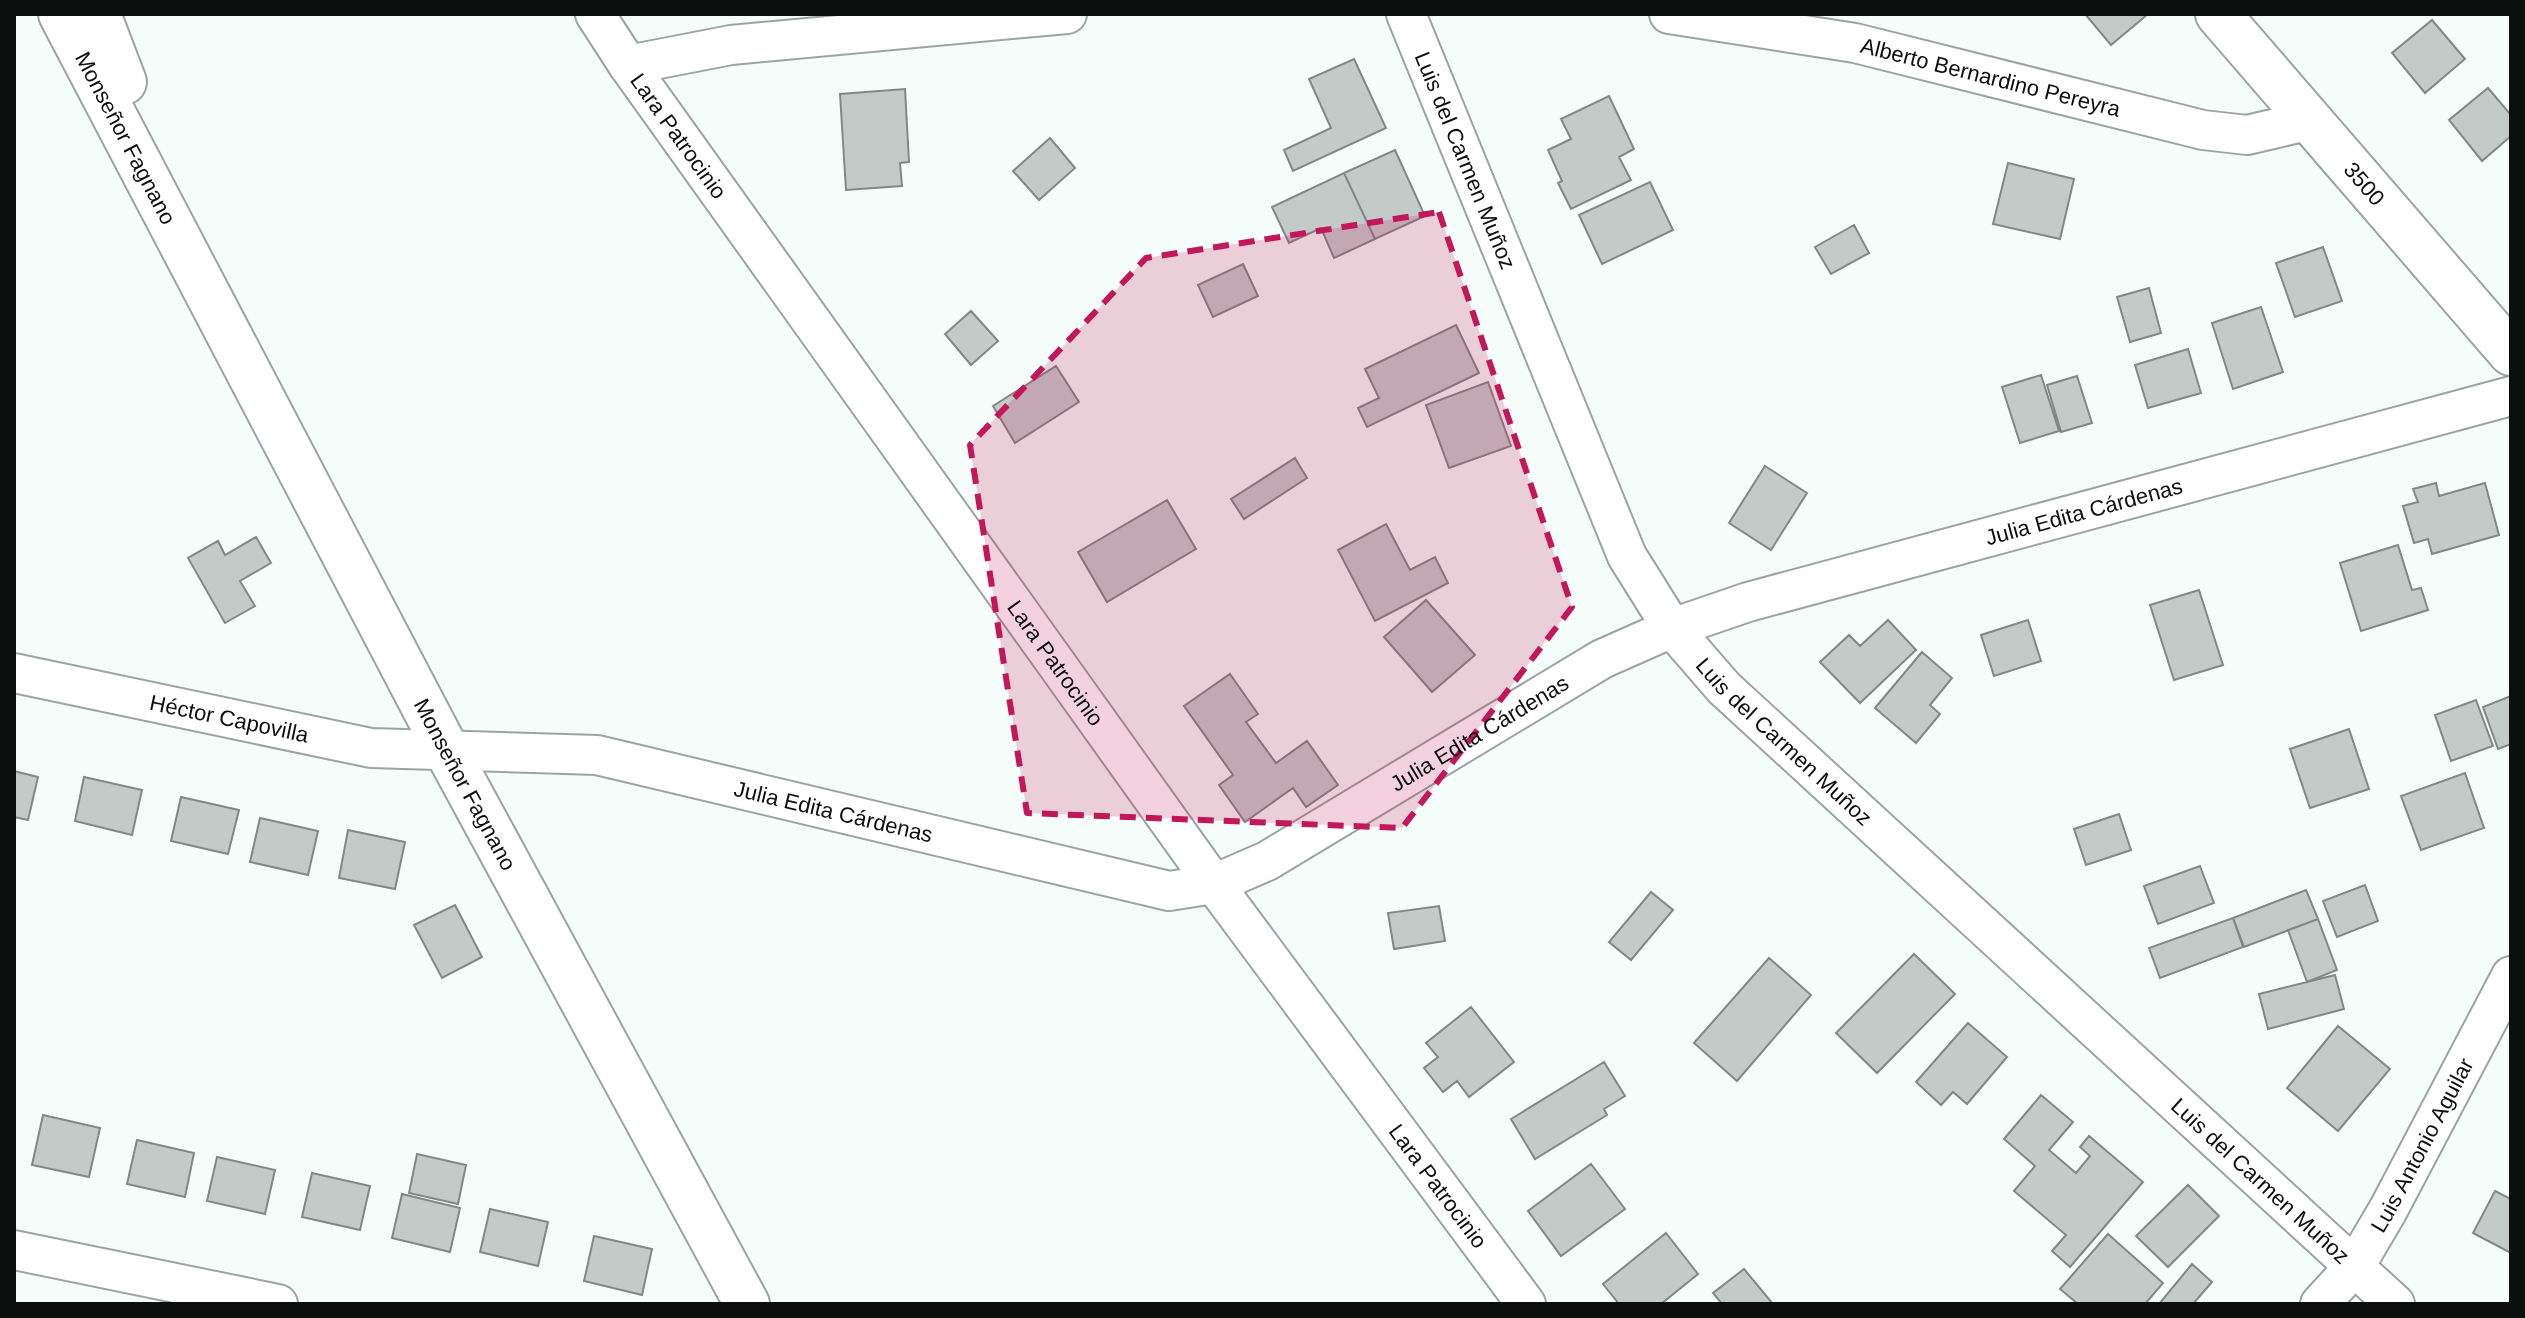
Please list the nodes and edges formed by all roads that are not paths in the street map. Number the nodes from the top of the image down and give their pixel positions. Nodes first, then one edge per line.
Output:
1 (61, 14) edge
2 (98, 14) edge
3 (595, 14) edge
4 (1067, 14) edge
5 (1406, 14) edge
6 (1669, 14) edge
7 (2218, 14) edge
8 (628, 65) junction
9 (2311, 120) junction
10 (191, 260) junction
11 (2511, 353) edge
12 (2511, 396) edge
13 (1672, 628) junction
14 (14, 673) edge
15 (447, 751) junction
16 (1214, 884) junction
17 (2511, 976) edge
18 (14, 1250) edge
19 (2355, 1266) junction
20 (278, 1304) edge
21 (747, 1304) edge
22 (1526, 1304) edge
23 (2320, 1304) edge
24 (2395, 1304) edge

1 - 10 street, Monseñor Fagnano
2 - 10 street, Monseñor Fagnano
3 - 8 street, Lara Patrocinio
4 - 8 street
5 - 13 street, Luis del Carmen Muñoz
6 - 9 street, Alberto Bernardino Pereyra
7 - 9 street, 3500
8 - 16 street, Lara Patrocinio
9 - 11 street, 3500
10 - 15 street, Monseñor Fagnano
12 - 13 street, Julia Edita Cárdenas
13 - 16 street, Julia Edita Cárdenas
13 - 19 street, Luis del Carmen Muñoz
14 - 15 street, Héctor Capovilla
15 - 16 street, Julia Edita Cárdenas
15 - 21 street, Monseñor Fagnano
16 - 22 street, Lara Patrocinio
17 - 19 street, Luis Antonio Aguilar
18 - 20 street
19 - 23 street, Luis Antonio Aguilar
19 - 24 street, Luis del Carmen Muñoz

